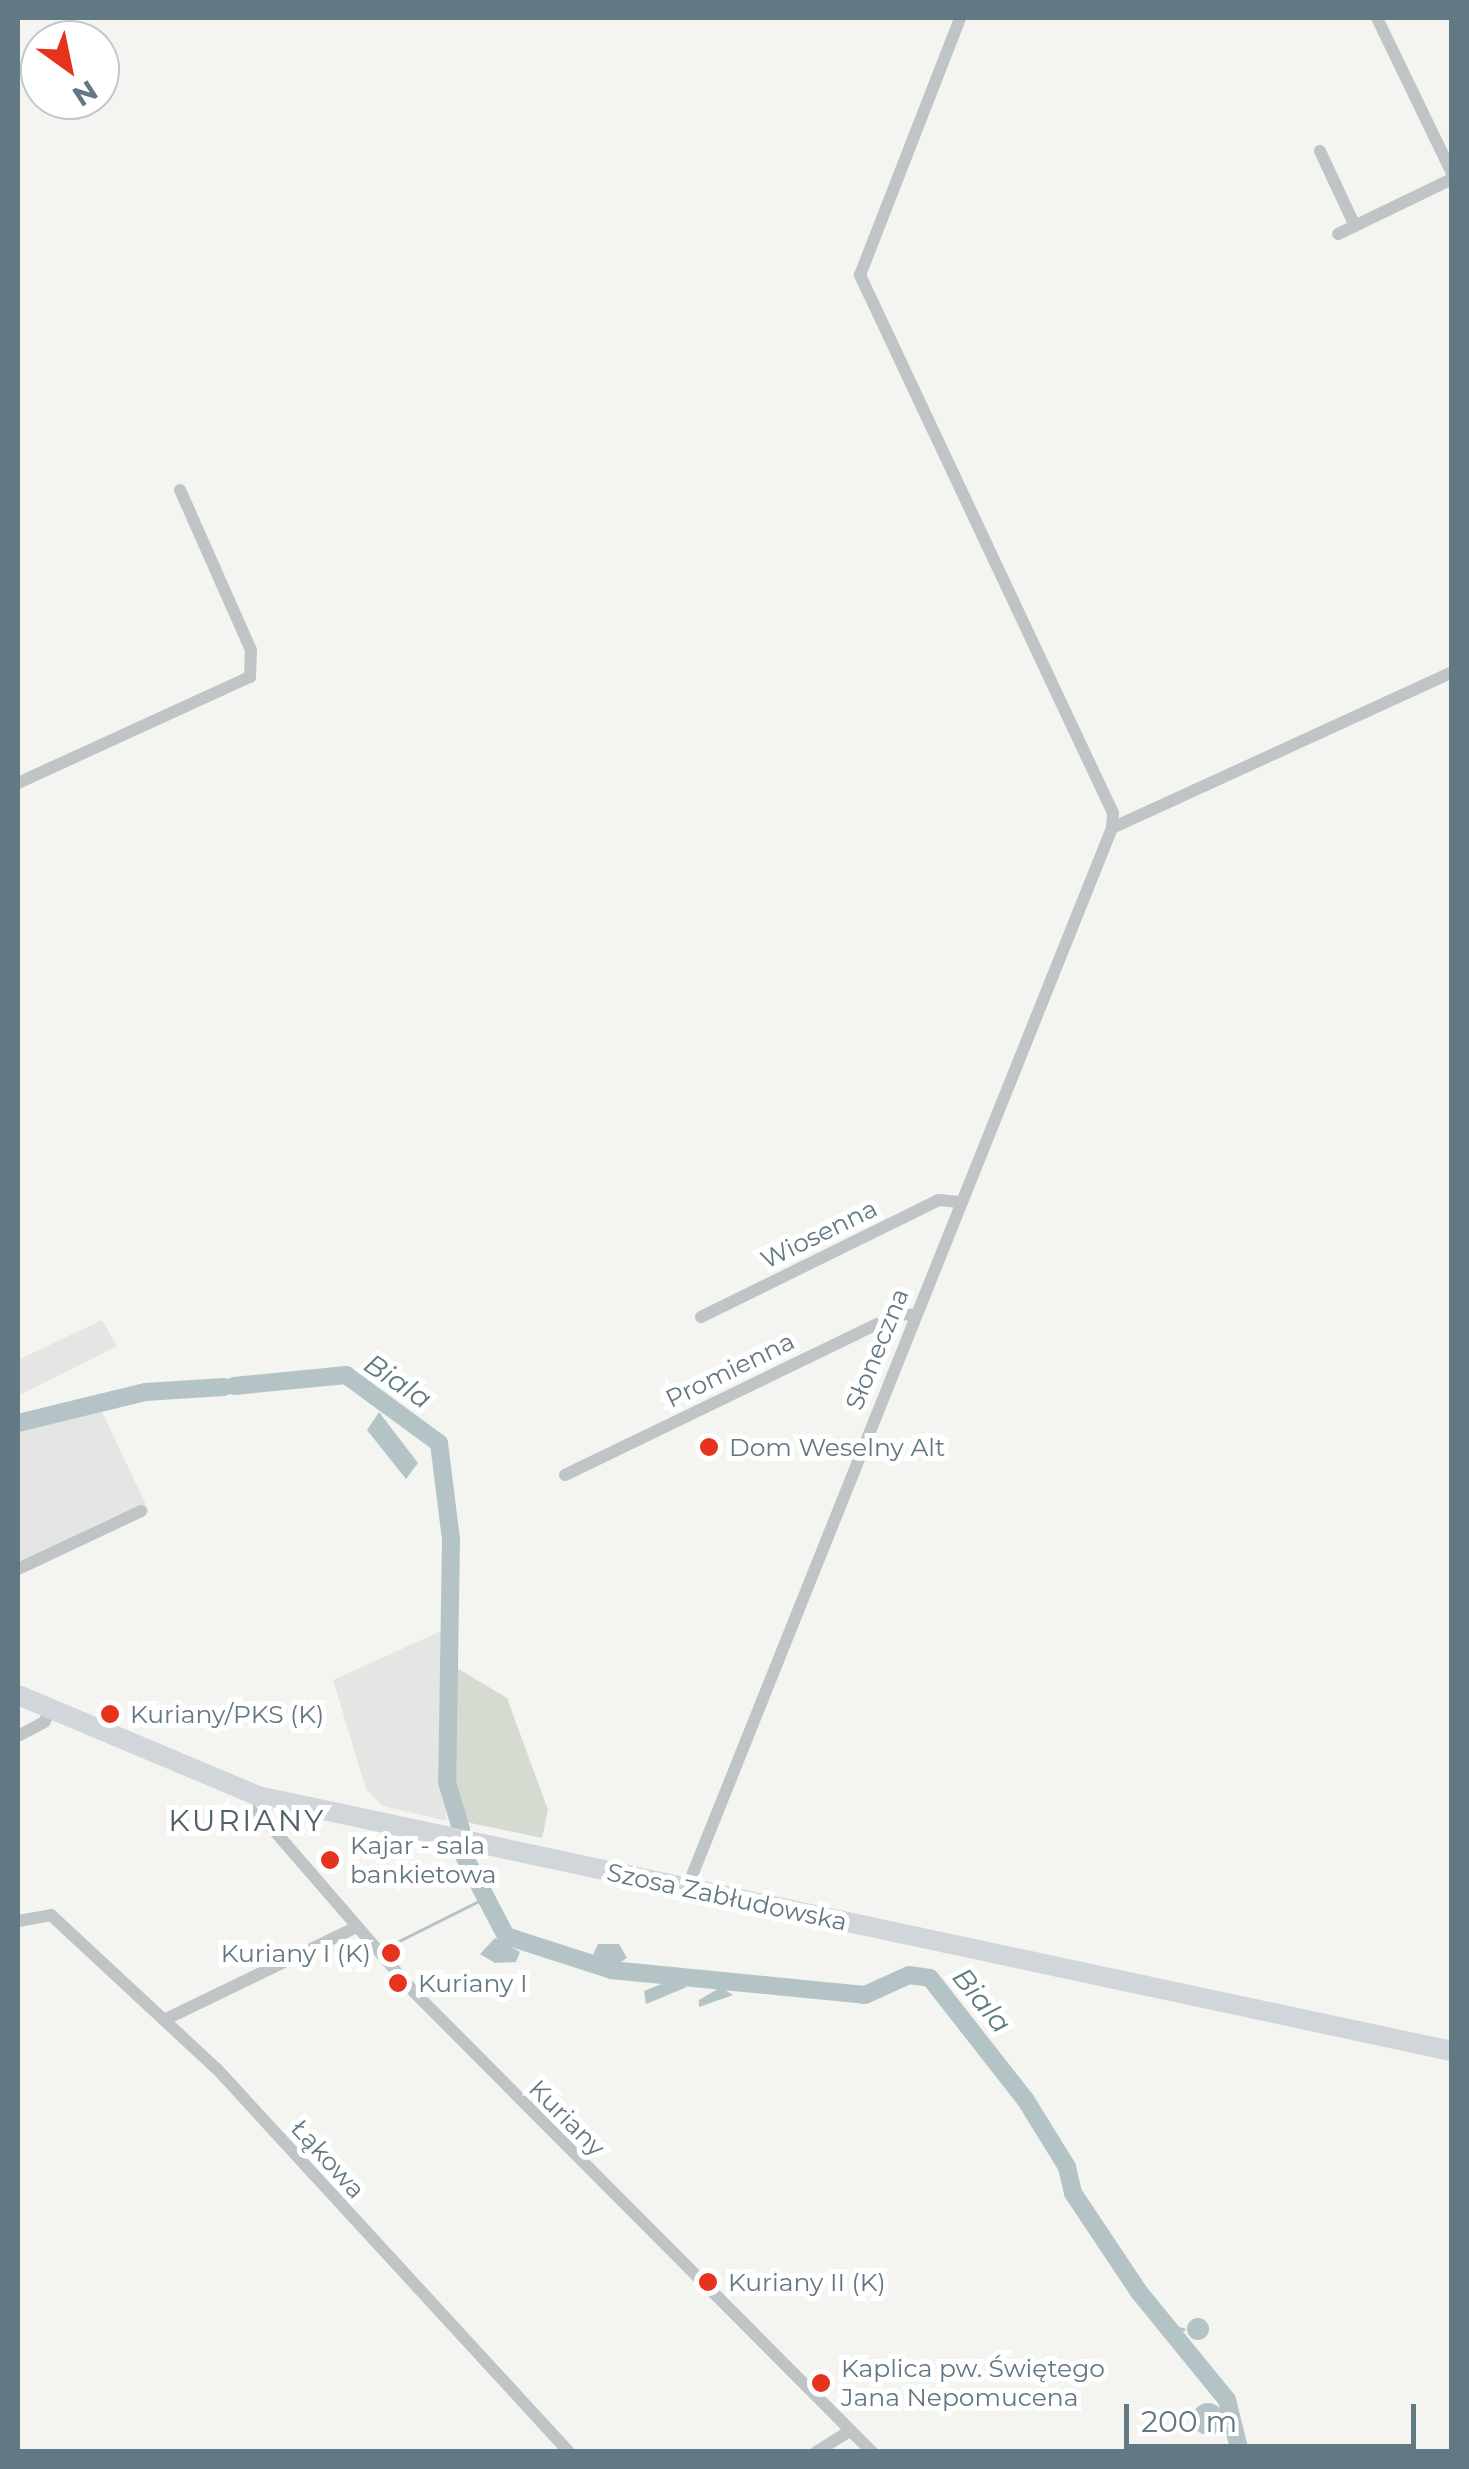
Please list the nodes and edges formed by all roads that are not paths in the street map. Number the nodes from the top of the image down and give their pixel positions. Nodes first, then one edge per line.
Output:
1 (960, 18) edge
2 (1377, 18) edge
3 (1320, 151) dead end
4 (1452, 176) edge
5 (1355, 226) junction
6 (1338, 234) dead end
7 (180, 490) dead end
8 (1452, 672) edge
9 (18, 784) edge
10 (1112, 828) junction
11 (959, 1202) junction
12 (916, 1315) junction
13 (700, 1316) dead end
14 (566, 1475) dead end
15 (141, 1511) dead end
16 (18, 1569) edge
17 (18, 1695) edge
18 (52, 1710) junction
19 (18, 1736) edge
20 (258, 1796) junction
21 (687, 1888) junction
22 (18, 1921) edge
23 (356, 1927) junction
24 (164, 2020) junction
25 (1452, 2051) edge
26 (850, 2432) junction
27 (569, 2452) edge
28 (816, 2452) edge
29 (872, 2452) edge

1 - 10 street
2 - 4 street
3 - 5 street
4 - 5 street
5 - 6 street
7 - 9 street
8 - 10 street
10 - 11 street, Słoneczna
11 - 12 street, Słoneczna
11 - 13 street, Wiosenna
12 - 14 street, Promienna
12 - 21 street, Słoneczna
15 - 16 street
17 - 18 highway, Szosa Zabłudowska
18 - 19 street
18 - 20 highway, Szosa Zabłudowska
20 - 21 highway, Szosa Zabłudowska
20 - 23 street, Kuriany
21 - 25 highway, Szosa Zabłudowska
22 - 24 street, Łąkowa
23 - 24 street
23 - 26 street, Kuriany
24 - 27 street, Łąkowa
26 - 28 street
26 - 29 street, Kuriany

